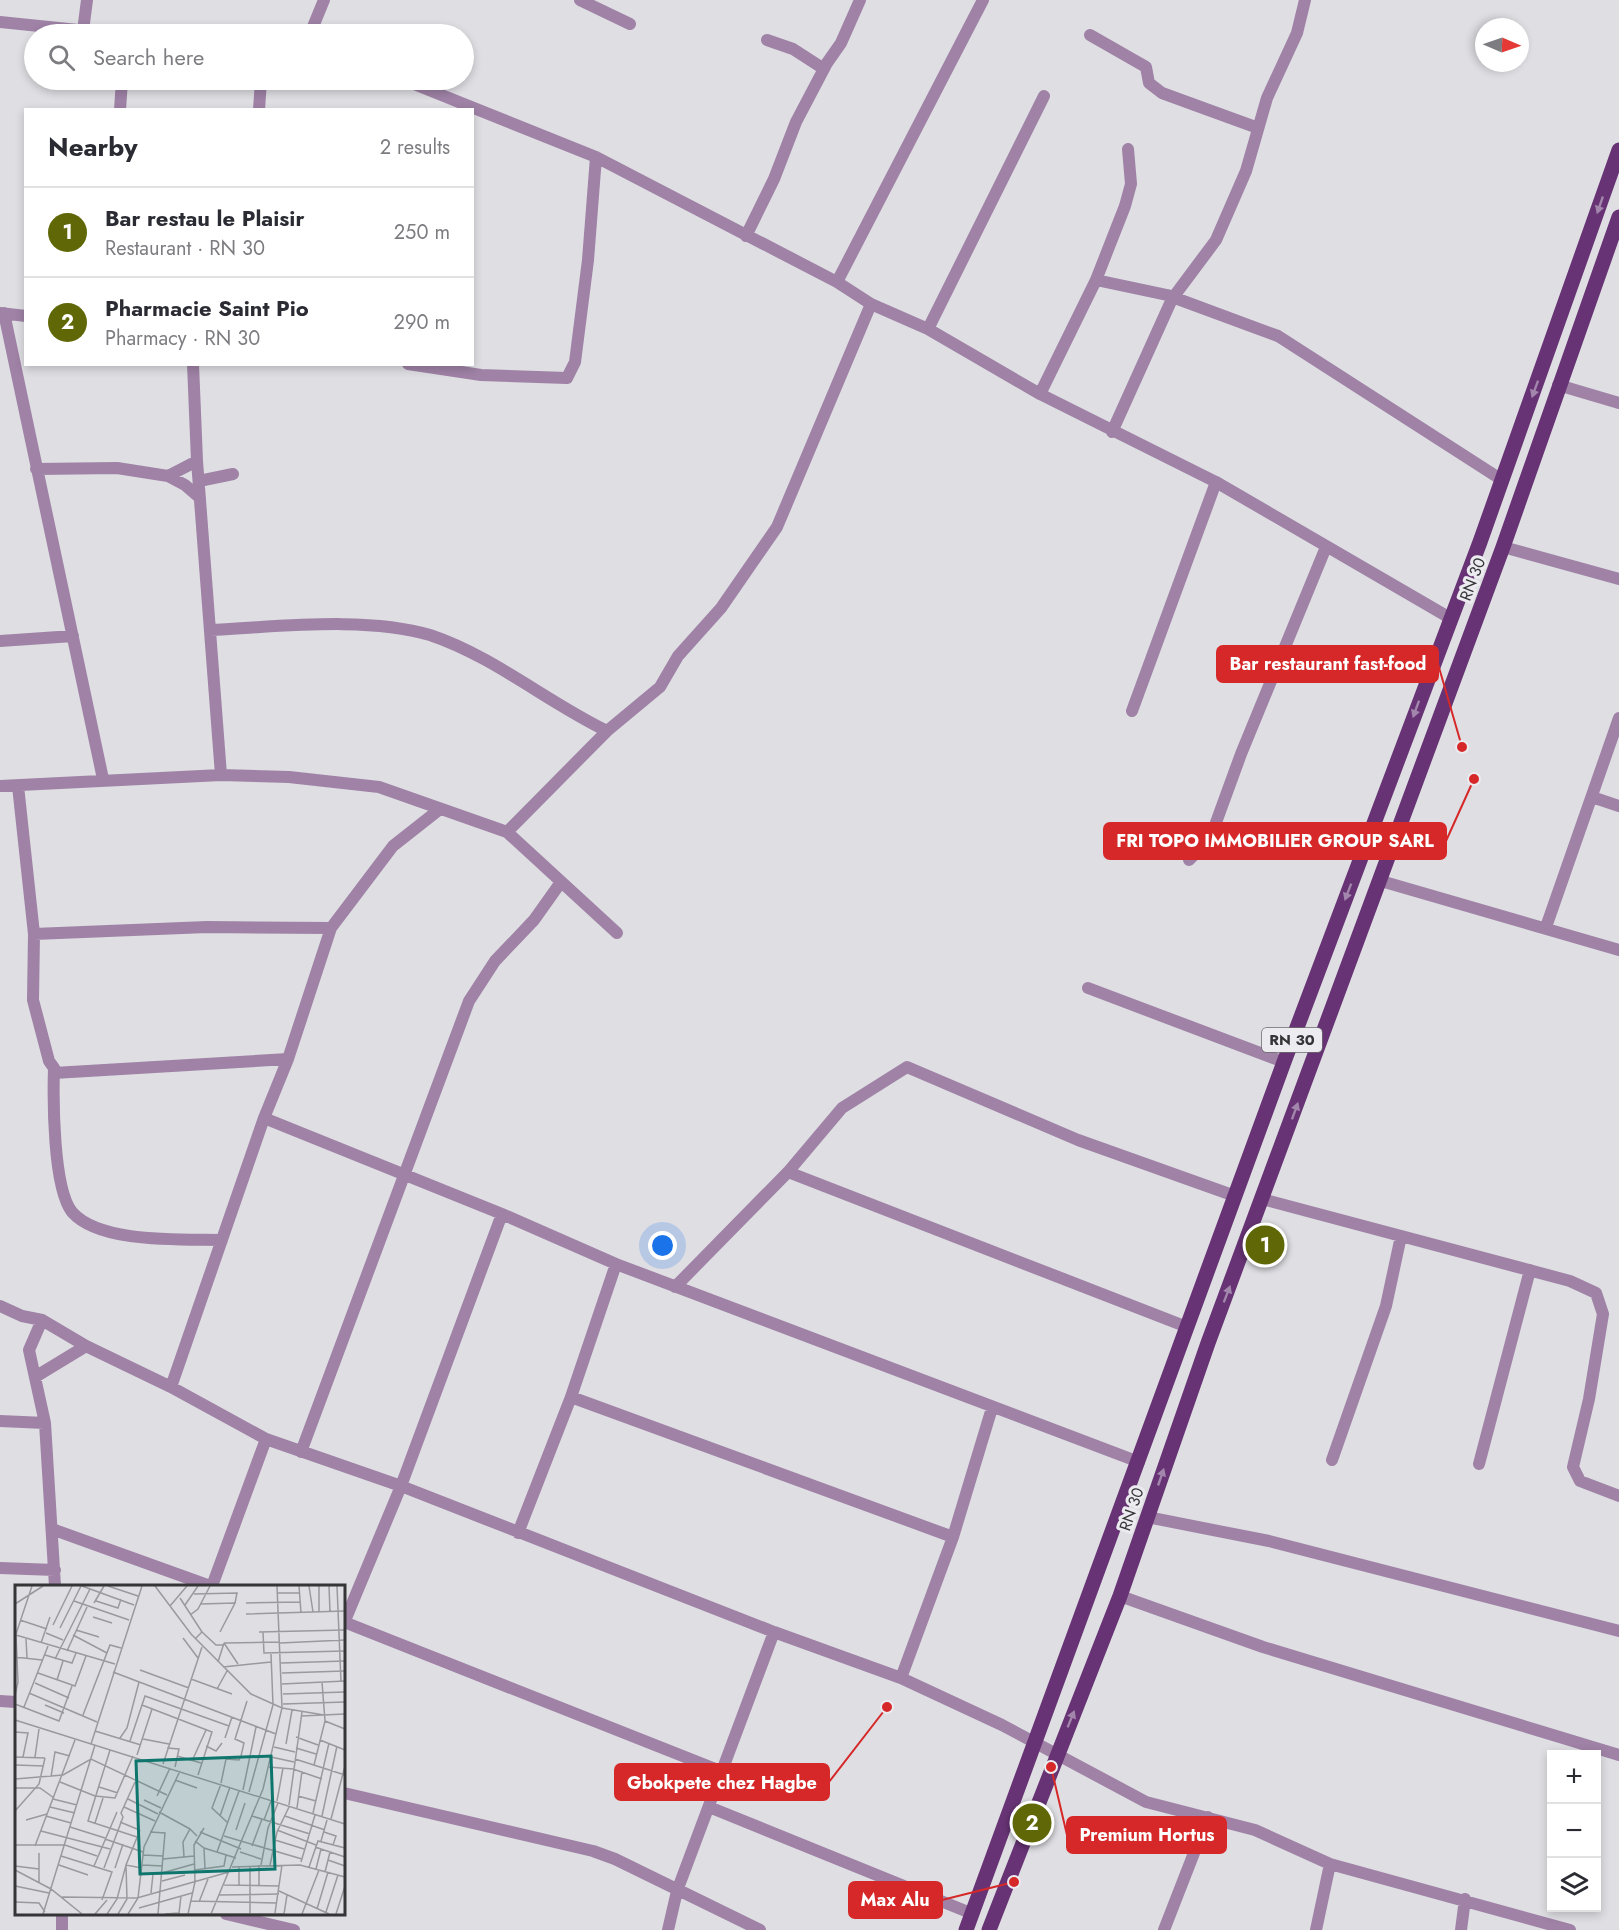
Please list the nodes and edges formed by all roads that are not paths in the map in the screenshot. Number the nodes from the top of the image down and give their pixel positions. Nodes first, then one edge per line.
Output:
1 (87, 0) edge
2 (324, 0) edge
3 (580, 0) edge
4 (860, 0) edge
5 (983, 0) edge
6 (1305, 0) edge
7 (0, 22) edge
8 (84, 24) edge
9 (314, 24) edge
10 (630, 24) dead end
11 (24, 25) edge
12 (1090, 35) dead end
13 (767, 40) dead end
14 (824, 69) junction
15 (121, 90) edge
16 (260, 90) edge
17 (429, 90) edge
18 (1044, 96) dead end
19 (120, 108) edge
20 (259, 108) edge
21 (474, 108) edge
22 (474, 108) edge
23 (1258, 128) junction
24 (1128, 149) dead end
25 (1619, 150) edge
26 (596, 157) junction
27 (1619, 217) edge
28 (746, 236) junction
29 (1096, 280) junction
30 (837, 282) junction
31 (1172, 299) junction
32 (871, 304) junction
33 (2, 313) edge
34 (24, 316) edge
35 (928, 329) junction
36 (193, 366) edge
37 (421, 366) edge
38 (1558, 385) junction
39 (1040, 394) junction
40 (1619, 403) edge
41 (1112, 432) junction
42 (197, 461) junction
43 (36, 469) junction
44 (233, 474) dead end
45 (168, 476) junction
46 (1502, 480) junction
47 (198, 481) junction
48 (1216, 482) junction
49 (200, 498) junction
50 (1326, 547) junction
51 (1503, 547) junction
52 (1619, 579) edge
53 (1450, 618) junction
54 (210, 630) junction
55 (73, 636) junction
56 (0, 641) edge
57 (1132, 711) dead end
58 (1619, 718) edge
59 (607, 731) junction
60 (221, 774) junction
61 (103, 779) junction
62 (0, 786) edge
63 (18, 786) junction
64 (1592, 796) junction
65 (1619, 806) edge
66 (440, 808) junction
67 (507, 832) junction
68 (1189, 860) dead end
69 (1381, 881) junction
70 (561, 882) junction
71 (1546, 927) junction
72 (331, 928) junction
73 (617, 933) dead end
74 (34, 934) junction
75 (1619, 950) edge
76 (1088, 988) dead end
77 (288, 1059) junction
78 (1284, 1062) junction
79 (54, 1073) junction
80 (264, 1118) junction
81 (788, 1172) junction
82 (406, 1175) junction
83 (1235, 1196) junction
84 (1262, 1199) junction
85 (502, 1214) junction
86 (1401, 1236) junction
87 (222, 1240) junction
88 (616, 1264) junction
89 (1530, 1270) junction
90 (675, 1287) junction
91 (0, 1306) edge
92 (42, 1320) junction
93 (1188, 1327) junction
94 (86, 1346) junction
95 (35, 1377) junction
96 (171, 1387) junction
97 (572, 1397) junction
98 (992, 1408) junction
99 (0, 1421) edge
100 (45, 1423) junction
101 (266, 1439) junction
102 (301, 1452) junction
103 (1332, 1460) dead end
104 (1139, 1462) junction
105 (1479, 1464) dead end
106 (401, 1486) junction
107 (1619, 1496) edge
108 (1147, 1517) junction
109 (52, 1529) junction
110 (518, 1533) junction
111 (953, 1537) junction
112 (0, 1568) edge
113 (55, 1570) junction
114 (55, 1585) edge
115 (206, 1585) edge
116 (212, 1585) edge
117 (1120, 1596) junction
118 (345, 1621) edge
119 (345, 1623) edge
120 (1619, 1631) edge
121 (774, 1632) junction
122 (901, 1678) junction
123 (0, 1701) edge
124 (15, 1702) edge
125 (1035, 1743) junction
126 (1057, 1753) junction
127 (1619, 1755) edge
128 (723, 1772) junction
129 (345, 1793) edge
130 (709, 1807) junction
131 (1208, 1817) junction
132 (1330, 1864) junction
133 (677, 1891) junction
134 (1465, 1899) junction
135 (973, 1914) junction
136 (230, 1915) edge
137 (261, 1922) edge
138 (294, 1930) edge
139 (668, 1930) edge
140 (760, 1930) edge
141 (966, 1930) edge
142 (989, 1930) edge
143 (1164, 1930) edge
144 (1317, 1930) edge
145 (1461, 1930) edge
146 (1570, 1930) edge

1 - 8 street
2 - 9 street
3 - 10 street
4 - 14 street
5 - 30 street
6 - 23 street
7 - 11 street
12 - 23 street
13 - 14 street
14 - 28 street
15 - 19 street
16 - 20 street
17 - 22 street
18 - 35 street
21 - 26 street
23 - 31 street
24 - 29 street
25 -> 46 main road, RN 30
26 - 28 street
26 - 37 street
27 - 38 main road, RN 30 / RN 30
28 - 30 street
29 - 31 street
29 - 39 street
30 - 32 street
31 - 41 street
31 - 46 street
32 - 35 street
32 - 59 street
33 - 34 street
33 - 43 street
35 - 39 street
36 - 42 street
38 - 40 street
38 - 51 main road, RN 30 / RN 30
39 - 41 street
41 - 48 street
42 - 45 street
42 - 47 street
43 - 45 street
43 - 55 street
44 - 47 street
45 - 49 street
46 - 53 main road, RN 30
47 - 49 street
48 - 50 street
48 - 57 street
49 - 54 street
50 - 53 street
50 - 68 street
51 - 52 street
51 - 69 main road, RN 30 / RN 30
53 -> 78 main road, RN 30
54 - 59 street
54 - 60 street
55 - 56 street
55 - 61 street
58 - 64 street
59 - 67 street
60 - 61 street
60 - 66 street
61 - 63 street
62 - 63 street
63 - 74 street
64 - 65 street
64 - 71 street
66 - 67 street
66 - 72 street
67 - 70 street
69 - 71 street
84 -> 69 main road, RN 30 / RN 30
70 - 73 street
70 - 82 street
71 - 75 street
72 - 74 street
72 - 77 street
74 - 79 street
76 - 78 street
77 - 79 street
77 - 80 street
78 - 83 main road, RN 30
79 - 87 street
80 - 82 street
80 - 87 street
81 - 83 street
81 - 90 street
81 - 93 street
82 - 85 street
82 - 102 street
83 - 93 main road, RN 30
84 - 86 street
108 -> 84 main road, RN 30 / RN 30
85 - 88 street
85 - 106 street
86 - 89 street
86 - 103 street
87 - 96 street
88 - 90 street
88 - 97 street
89 - 105 street
89 - 107 street
90 - 98 street
91 - 92 street
92 - 94 street
92 - 95 street
93 - 104 main road, RN 30
94 - 95 street
94 - 96 street
95 - 100 street
96 - 101 street
97 - 110 street
97 - 111 street
98 - 104 street
98 - 111 street
99 - 100 street
100 - 109 street
101 - 102 street
101 - 116 street
102 - 106 street
104 - 125 main road, RN 30
106 - 110 street
106 - 118 street
108 - 117 main road, RN 30 / RN 30
108 - 120 street
109 - 113 street
109 - 115 street
110 - 121 street
111 - 122 street
112 - 113 street
113 - 114 street
126 -> 117 main road, RN 30 / RN 30
117 - 127 street
119 - 128 street
121 - 122 street
121 - 128 street
122 - 125 street
123 - 124 street
125 - 126 street
125 - 135 main road, RN 30
126 - 131 street
126 - 142 main road, RN 30 / RN 30
128 - 130 street
129 - 133 street
130 - 133 street
130 - 135 street
131 - 132 street
131 - 143 street
132 - 134 street
132 - 144 street
133 - 139 street
133 - 140 street
134 - 145 street
134 - 146 street
135 - 141 main road, RN 30
136 - 137 street
137 - 138 street

